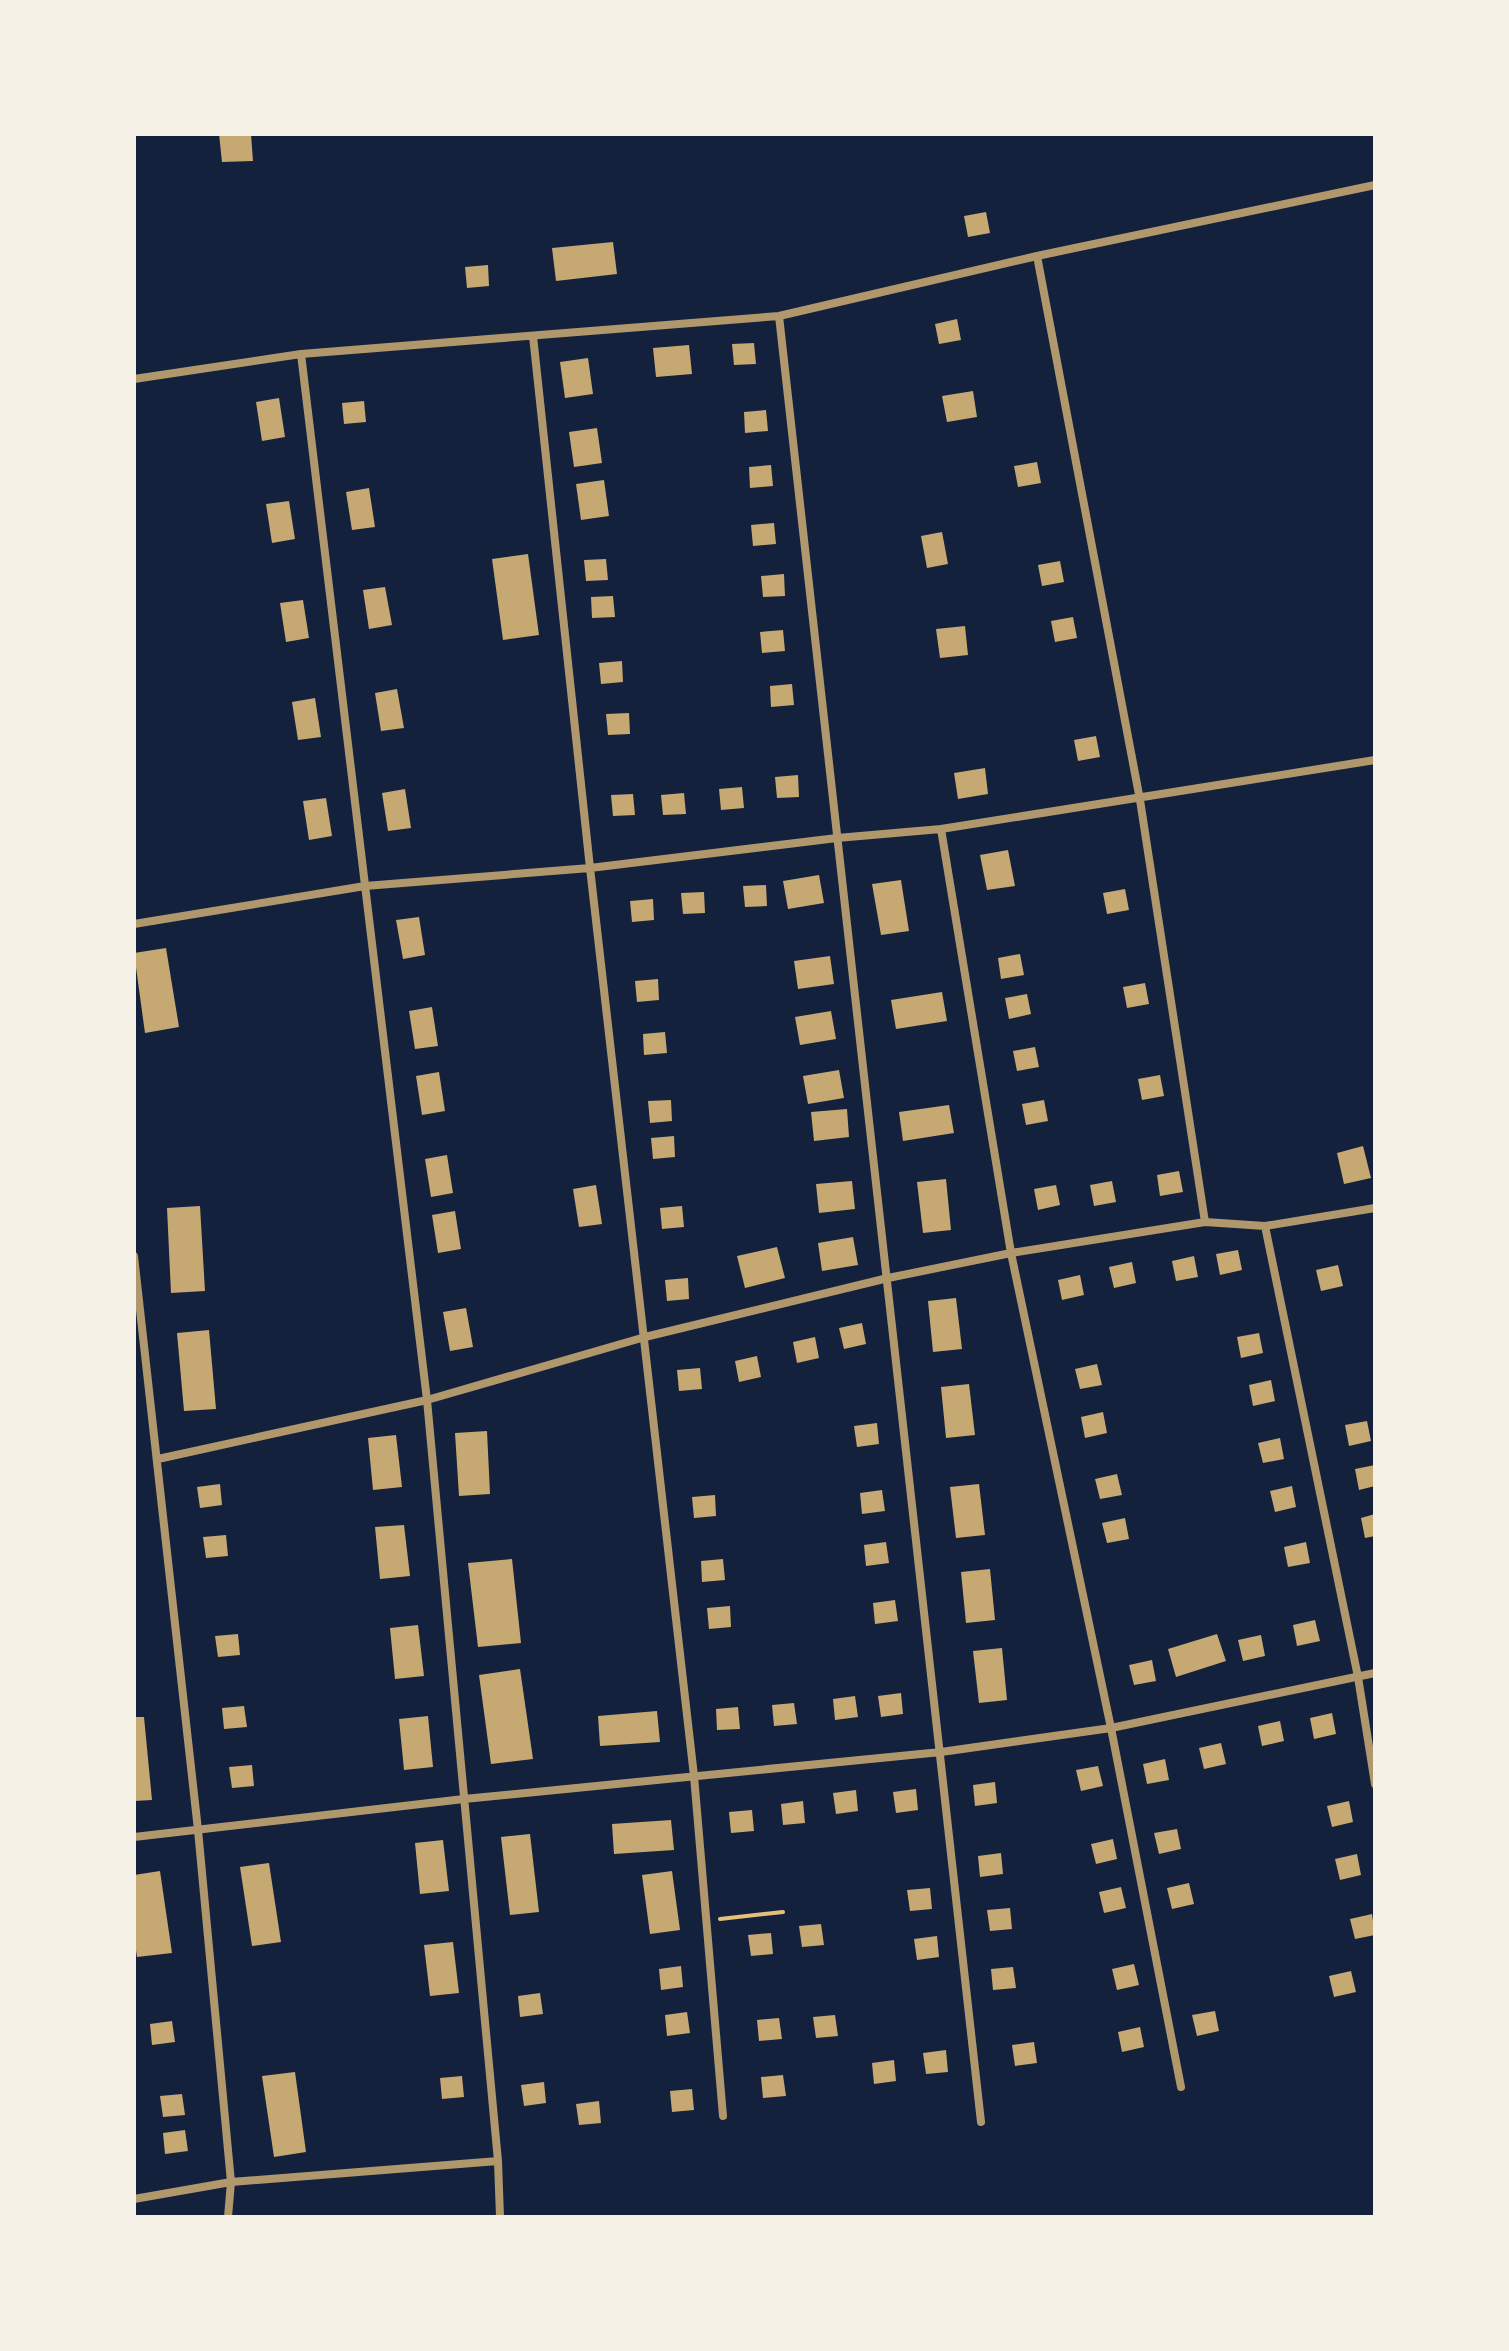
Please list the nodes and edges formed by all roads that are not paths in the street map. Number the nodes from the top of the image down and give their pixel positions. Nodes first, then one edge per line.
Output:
1 (1375, 185) edge
2 (1037, 256) junction
3 (779, 316) junction
4 (533, 336) junction
5 (301, 354) junction
6 (134, 379) edge
7 (1375, 760) edge
8 (1140, 800) junction
9 (941, 829) junction
10 (837, 838) junction
11 (590, 868) junction
12 (365, 886) junction
13 (134, 924) edge
14 (1375, 1208) edge
15 (1205, 1222) junction
16 (1265, 1226) junction
17 (1011, 1253) junction
18 (134, 1256) edge
19 (888, 1278) junction
20 (645, 1337) junction
21 (427, 1400) junction
22 (158, 1459) junction
23 (1375, 1673) edge
24 (1358, 1677) junction
25 (1111, 1728) junction
26 (941, 1752) junction
27 (694, 1776) junction
28 (1375, 1784) edge
29 (464, 1799) junction
30 (198, 1830) junction
31 (134, 1837) edge
32 (1181, 2087) dead end
33 (723, 2116) dead end
34 (981, 2122) dead end
35 (498, 2161) junction
36 (231, 2182) junction
37 (134, 2199) edge
38 (228, 2217) edge
39 (500, 2217) edge

1 - 2 street
2 - 3 street
2 - 8 street
3 - 4 street
3 - 10 street
4 - 5 street
4 - 11 street
5 - 6 street
5 - 12 street
7 - 8 street
8 - 9 street
8 - 15 street
9 - 10 street
9 - 17 street
10 - 11 street
10 - 19 street
11 - 12 street
11 - 20 street
12 - 13 street
12 - 21 street
14 - 16 street
15 - 16 street
15 - 17 street
16 - 24 street
17 - 19 street
17 - 25 street
18 - 22 street
19 - 20 street
19 - 26 street
20 - 21 street
20 - 27 street
21 - 22 street
21 - 29 street
22 - 30 street
23 - 24 street
24 - 25 street
24 - 28 street
25 - 26 street
25 - 32 street
26 - 27 street
26 - 34 street
27 - 29 street
27 - 33 street
29 - 30 street
29 - 35 street
30 - 31 street
30 - 36 street
35 - 36 street
35 - 39 street
36 - 37 street
36 - 38 street

